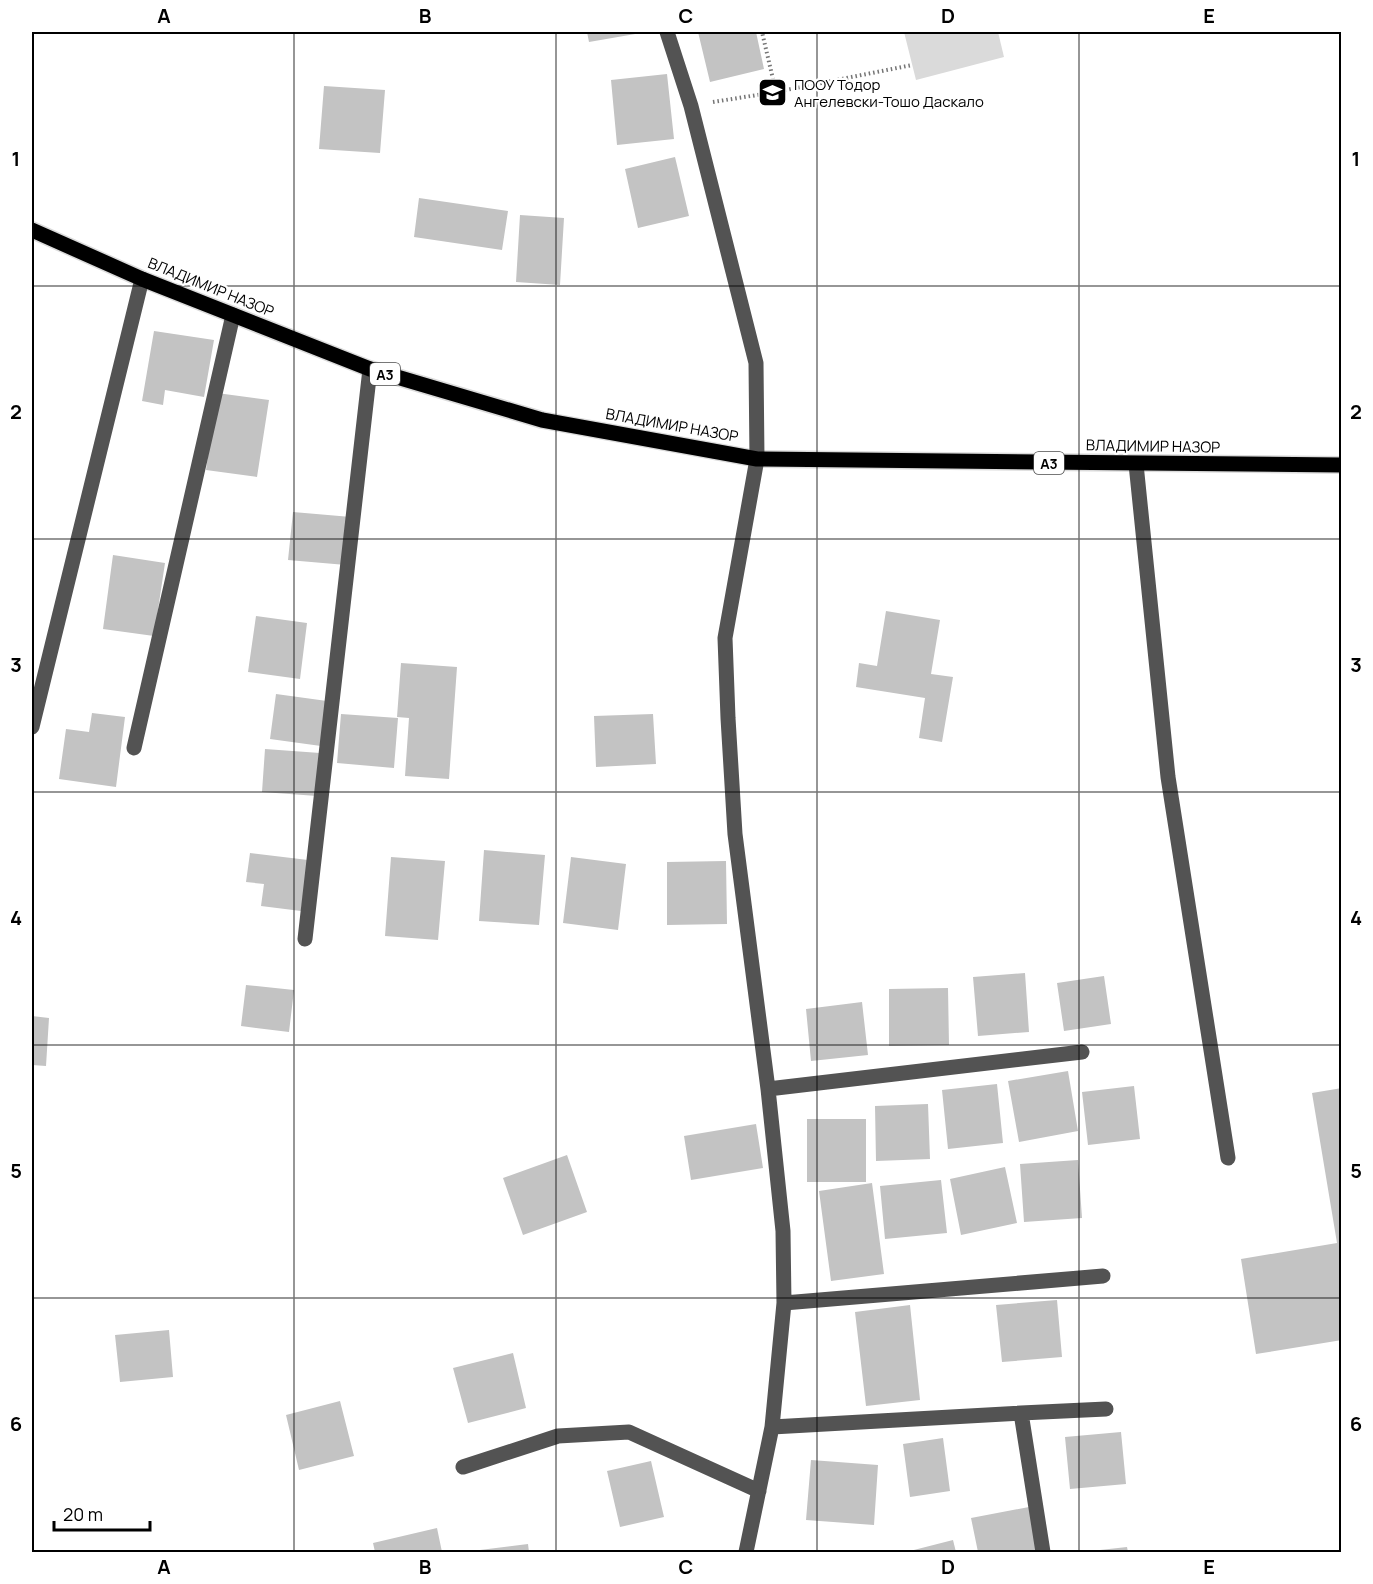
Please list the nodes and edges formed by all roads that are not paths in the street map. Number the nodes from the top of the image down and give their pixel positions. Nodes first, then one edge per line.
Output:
1 (667, 32) edge
2 (32, 230) edge
3 (142, 279) junction
4 (233, 315) junction
5 (370, 369) junction
6 (757, 459) junction
7 (1136, 464) junction
8 (1341, 465) edge
9 (32, 727) edge
10 (134, 748) dead end
11 (305, 939) dead end
12 (1082, 1052) dead end
13 (768, 1089) junction
14 (1228, 1158) dead end
15 (1103, 1276) dead end
16 (784, 1303) junction
17 (1106, 1408) dead end
18 (1021, 1413) junction
19 (772, 1427) junction
20 (464, 1467) dead end
21 (759, 1491) junction
22 (746, 1552) edge
23 (1043, 1552) edge

1 - 6 street
2 - 3 main road, ВЛАДИМИР НАЗОР / A3
3 - 4 main road, ВЛАДИМИР НАЗОР / A3
3 - 9 street
4 - 5 main road, ВЛАДИМИР НАЗОР / A3
4 - 10 street
5 - 6 main road, ВЛАДИМИР НАЗОР / A3
5 - 11 street
6 - 7 main road, ВЛАДИМИР НАЗОР / A3
6 - 13 street
7 - 8 main road, ВЛАДИМИР НАЗОР / A3
7 - 14 street
12 - 13 street
13 - 16 street
15 - 16 street
16 - 19 street
17 - 18 street
18 - 19 street
18 - 23 street
19 - 21 street
20 - 21 street
21 - 22 street

